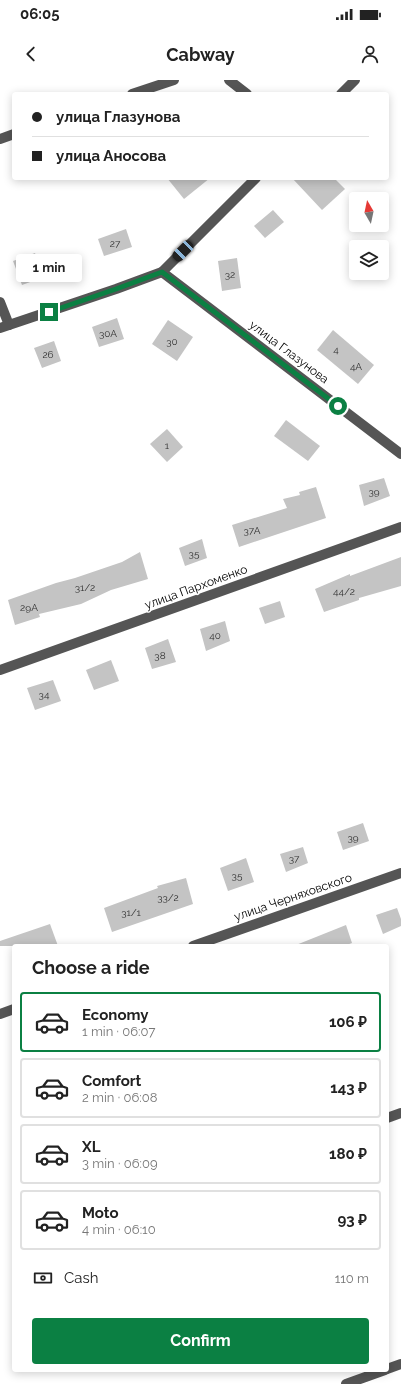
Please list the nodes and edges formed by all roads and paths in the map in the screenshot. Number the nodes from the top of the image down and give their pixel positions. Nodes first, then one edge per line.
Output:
1 (174, 80) edge
2 (230, 80) edge
3 (355, 80) edge
4 (138, 92) edge
5 (245, 92) edge
6 (343, 92) edge
7 (12, 135) edge
8 (0, 139) edge
9 (254, 180) edge
10 (162, 272) junction
11 (0, 302) edge
12 (4, 326) edge
13 (401, 454) edge
14 (401, 527) edge
15 (0, 670) edge
16 (401, 873) edge
17 (199, 944) edge
18 (12, 1010) edge
19 (0, 1014) edge
20 (401, 1113) edge
21 (389, 1117) edge
22 (401, 1364) edge
23 (389, 1369) edge
24 (380, 1372) edge
25 (346, 1384) edge

1 - 4 street
2 - 5 street
3 - 6 street
7 - 8 street
9 - 10 street
10 - 12 street
10 - 13 street, улица Глазунова
11 - 12 street
14 - 15 street, улица Пархоменко
16 - 17 street, улица Черняховского
18 - 19 street
20 - 21 street
22 - 23 street
24 - 25 street

